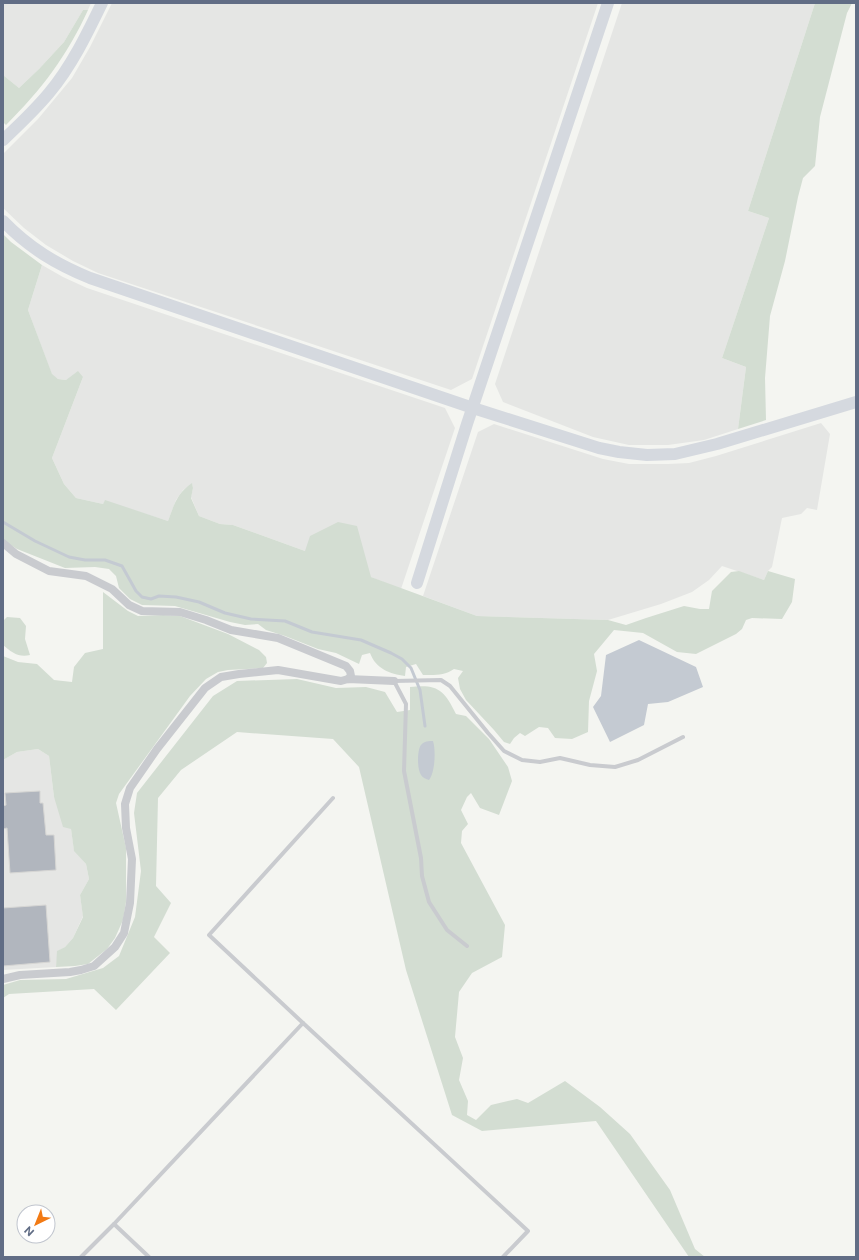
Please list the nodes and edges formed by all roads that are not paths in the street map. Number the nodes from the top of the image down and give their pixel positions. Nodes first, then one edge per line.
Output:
1 (102, 3) edge
2 (608, 3) edge
3 (3, 140) edge
4 (3, 221) edge
5 (856, 402) edge
6 (473, 408) junction
7 (3, 543) edge
8 (417, 583) dead end
9 (348, 679) junction
10 (394, 682) junction
11 (683, 737) dead end
12 (333, 798) dead end
13 (467, 946) dead end
14 (3, 979) edge
15 (303, 1023) junction
16 (114, 1224) junction
17 (81, 1257) edge
18 (149, 1257) edge
19 (503, 1257) edge

1 - 3 street
2 - 6 street
4 - 6 street
5 - 6 street
6 - 8 street
7 - 9 street
9 - 10 street
9 - 14 street
10 - 11 lane
10 - 13 lane
12 - 15 lane
15 - 16 lane
15 - 19 lane
16 - 17 lane
16 - 18 lane

